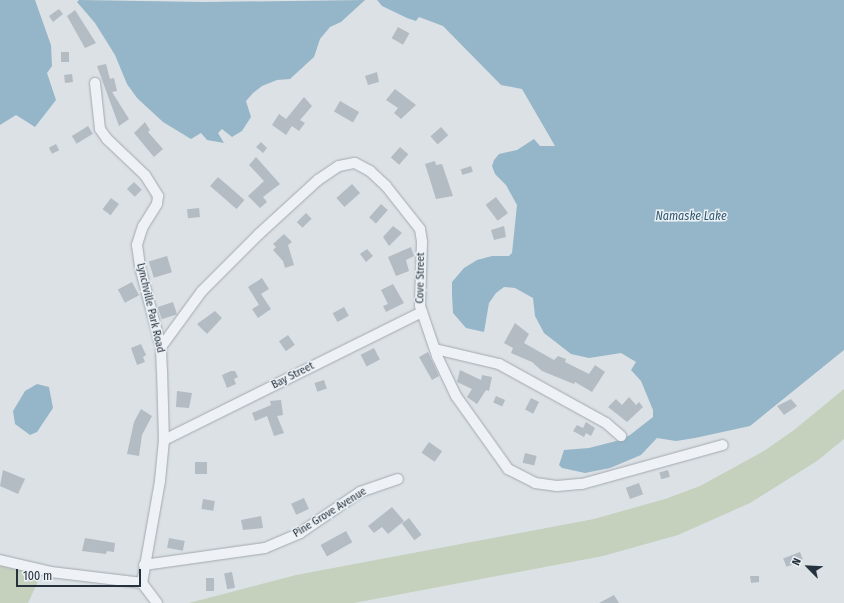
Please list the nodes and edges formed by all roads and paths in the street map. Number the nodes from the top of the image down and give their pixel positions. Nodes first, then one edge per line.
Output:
1 (95, 83) dead end
2 (422, 312) junction
3 (161, 347) junction
4 (435, 349) junction
5 (621, 436) dead end
6 (164, 440) junction
7 (723, 445) dead end
8 (398, 479) dead end
9 (0, 560) edge
10 (144, 564) junction
11 (142, 583) junction
12 (157, 603) edge

1 - 3 street, Lynchville Park Road
2 - 3 street, Cove Street
2 - 4 street, Cove Street
2 - 6 street, Bay Street
3 - 6 street, Lynchville Park Road
4 - 5 street
4 - 7 street, Cove Street
6 - 10 street, Lynchville Park Road
8 - 10 street, Pine Grove Avenue
9 - 11 street
10 - 11 street, Lynchville Park Road
11 - 12 street

